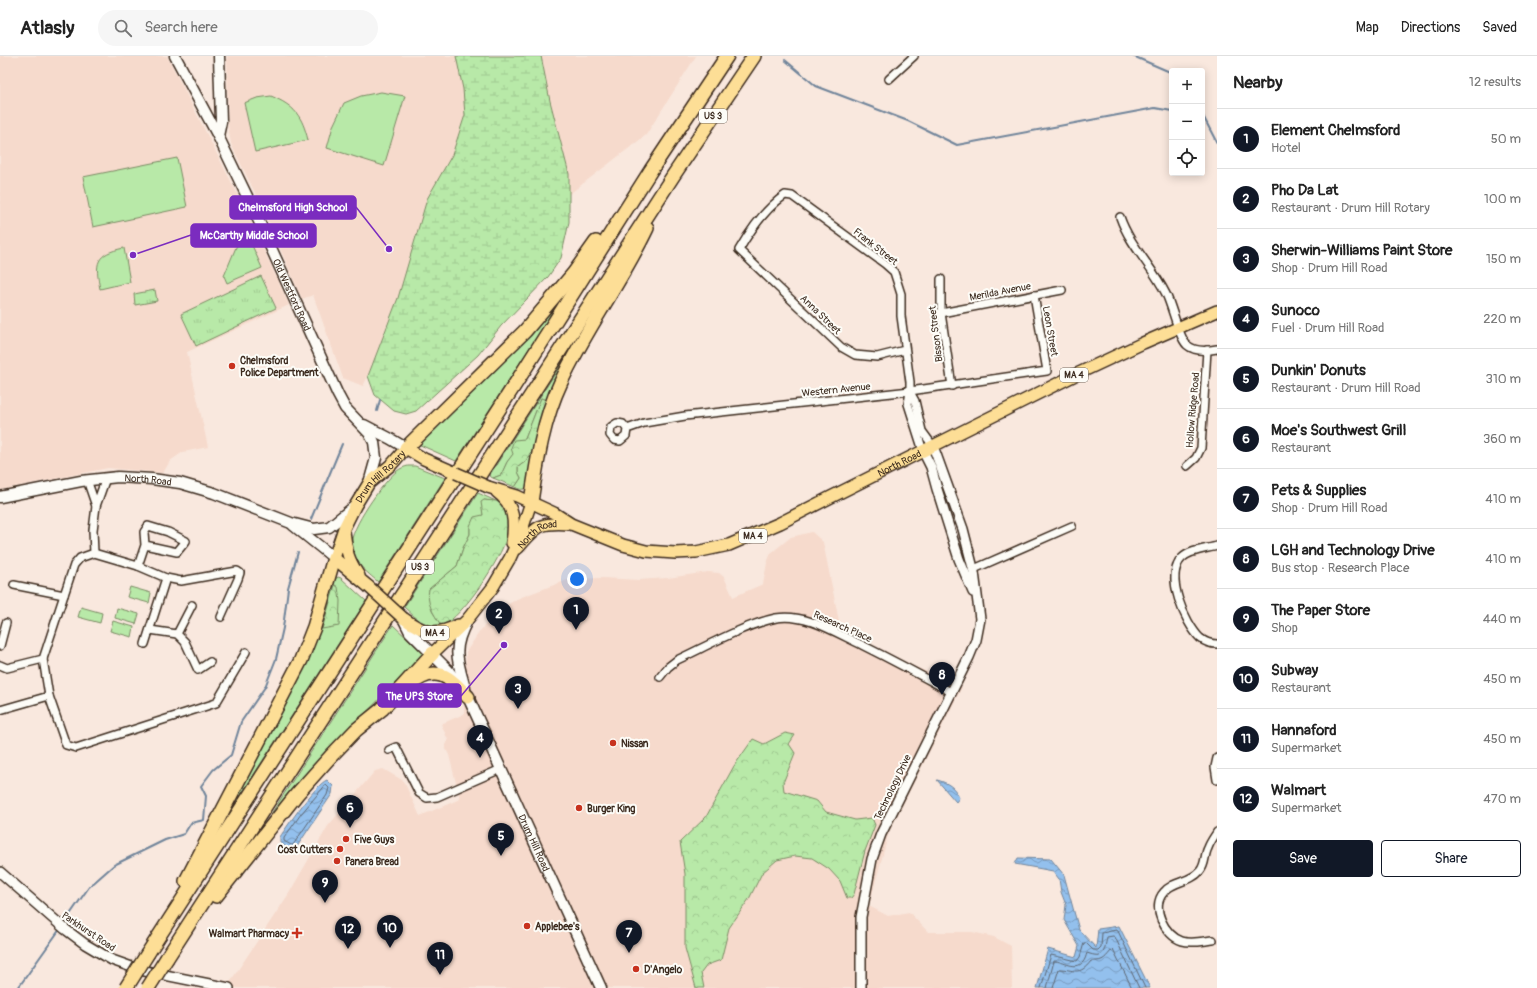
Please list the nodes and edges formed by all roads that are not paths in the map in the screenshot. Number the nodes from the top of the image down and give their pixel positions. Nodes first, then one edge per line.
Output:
1 (175, 56) edge
2 (219, 56) edge
3 (726, 56) edge
4 (754, 56) edge
5 (914, 56) edge
6 (889, 79) dead end
7 (218, 136) junction
8 (651, 170) junction
9 (673, 176) junction
10 (1120, 217) dead end
11 (739, 250) joint
12 (941, 279) dead end
13 (1062, 290) dead end
14 (1034, 295) junction
15 (1217, 311) edge
16 (941, 313) junction
17 (1179, 327) junction
18 (1217, 349) edge
19 (905, 350) junction
20 (1207, 350) junction
21 (1047, 371) joint
22 (952, 386) junction
23 (910, 391) junction
24 (360, 423) junction
25 (627, 429) dead end
26 (933, 446) junction
27 (406, 448) junction
28 (923, 451) junction
29 (1187, 466) dead end
30 (106, 478) junction
31 (87, 480) junction
32 (369, 483) junction
33 (491, 488) junction
34 (0, 497) edge
35 (531, 502) junction
36 (96, 506) junction
37 (355, 506) junction
38 (291, 523) junction
39 (571, 524) junction
40 (1072, 526) dead end
41 (344, 528) junction
42 (145, 545) junction
43 (1217, 546) edge
44 (94, 553) junction
45 (334, 558) junction
46 (510, 558) junction
47 (138, 566) junction
48 (974, 569) junction
49 (166, 578) junction
50 (366, 583) junction
51 (14, 585) dead end
52 (64, 595) junction
53 (192, 605) dead end
54 (978, 605) junction
55 (221, 617) dead end
56 (403, 618) junction
57 (467, 620) junction
58 (6, 623) dead end
59 (150, 630) junction
60 (177, 634) junction
61 (145, 644) dead end
62 (1217, 644) edge
63 (0, 646) edge
64 (246, 652) dead end
65 (433, 653) junction
66 (44, 659) junction
67 (210, 662) dead end
68 (0, 665) edge
69 (660, 677) dead end
70 (951, 692) junction
71 (49, 696) junction
72 (468, 697) junction
73 (391, 699) junction
74 (0, 710) edge
75 (389, 750) dead end
76 (1217, 758) edge
77 (501, 769) junction
78 (1217, 780) edge
79 (1217, 832) edge
80 (0, 872) edge
81 (1212, 940) dead end
82 (148, 953) junction
83 (167, 958) junction
84 (126, 988) edge
85 (148, 988) edge
86 (229, 988) edge
87 (601, 988) edge
88 (861, 988) edge

1 - 7 main road, Old Westford Road
2 - 7 main road
3 - 8 highway, US 3
4 - 9 highway, US 3
5 - 6 street
7 - 24 main road, Old Westford Road
8 - 27 highway
8 - 82 highway, US 3
9 - 35 highway
9 - 83 highway, US 3
10 - 17 street
11 - 19 street, Anna Street
11 - 19 street, Frank Street
12 - 16 street, Bisson Street
13 - 14 street, Merilda Avenue
14 - 16 street, Merilda Avenue
14 - 21 street, Leon Street
15 - 17 main road, North Road / MA 4
16 - 22 street, Bisson Street
17 - 20 street
17 - 26 main road, North Road / MA 4
18 - 20 street
19 - 23 street, Frank Street
20 - 29 street, Hollow Ridge Road
21 - 22 street, Western Avenue
22 - 23 street, Western Avenue
23 - 25 street, Western Avenue
23 - 26 street, Frank Street
23 - 28 street, Frank Street
24 - 27 main road, Old Westford Road
24 - 32 main road, Old Westford Road
26 - 28 main road, North Road / MA 4
26 - 48 street, Technology Drive
27 - 32 main road, Drum Hill Rotary / MA 4
27 - 33 main road, Drum Hill Rotary / MA 4, bridge
28 - 39 main road, North Road / MA 4
28 - 54 street, Technology Drive
30 - 31 main road, North Road / MA 4
30 - 36 street
30 - 38 main road, North Road / MA 4
31 - 34 main road, North Road / MA 4
31 - 36 street
32 - 37 main road, Drum Hill Rotary / MA 4
33 - 35 main road, Drum Hill Rotary / MA 4
33 - 46 main road, Drum Hill Rotary
35 - 39 main road, North Road / MA 4
35 - 46 main road, Drum Hill Rotary
36 - 44 street
37 - 38 main road, North Road / MA 4
37 - 41 main road, Drum Hill Rotary
38 - 45 main road, North Road / MA 4
39 - 46 main road, North Road / MA 4
40 - 48 street
41 - 45 main road, Drum Hill Rotary
41 - 50 main road, Drum Hill Rotary
42 - 42 street
42 - 47 street
43 - 62 street
44 - 47 street
44 - 52 street
45 - 50 main road, Drum Hill Rotary / MA 4
45 - 82 highway
46 - 57 main road, Drum Hill Rotary / MA 4
47 - 49 street
48 - 54 street, Technology Drive
49 - 55 street
49 - 59 street
50 - 56 main road, Drum Hill Rotary / MA 4, bridge
51 - 52 street
52 - 66 street
53 - 60 street
54 - 70 street, Technology Drive
56 - 57 main road, Drum Hill Rotary / MA 4
56 - 65 main road, Drum Hill Rotary
57 - 65 main road, Drum Hill Rotary
57 - 72 main road, Drum Hill Road
58 - 63 street
59 - 60 street
59 - 61 street
60 - 67 street
64 - 71 street
65 - 72 main road, Drum Hill Road
65 - 73 highway
66 - 68 street
66 - 71 street
69 - 70 street, Research Place
70 - 88 street, Technology Drive
71 - 74 street
72 - 73 highway
72 - 77 main road, Drum Hill Road
73 - 83 highway
75 - 77 street
76 - 78 street
77 - 87 main road, Drum Hill Road
79 - 81 street
80 - 86 street, Parkhurst Road
82 - 84 highway, US 3, bridge
83 - 85 highway, US 3, bridge

